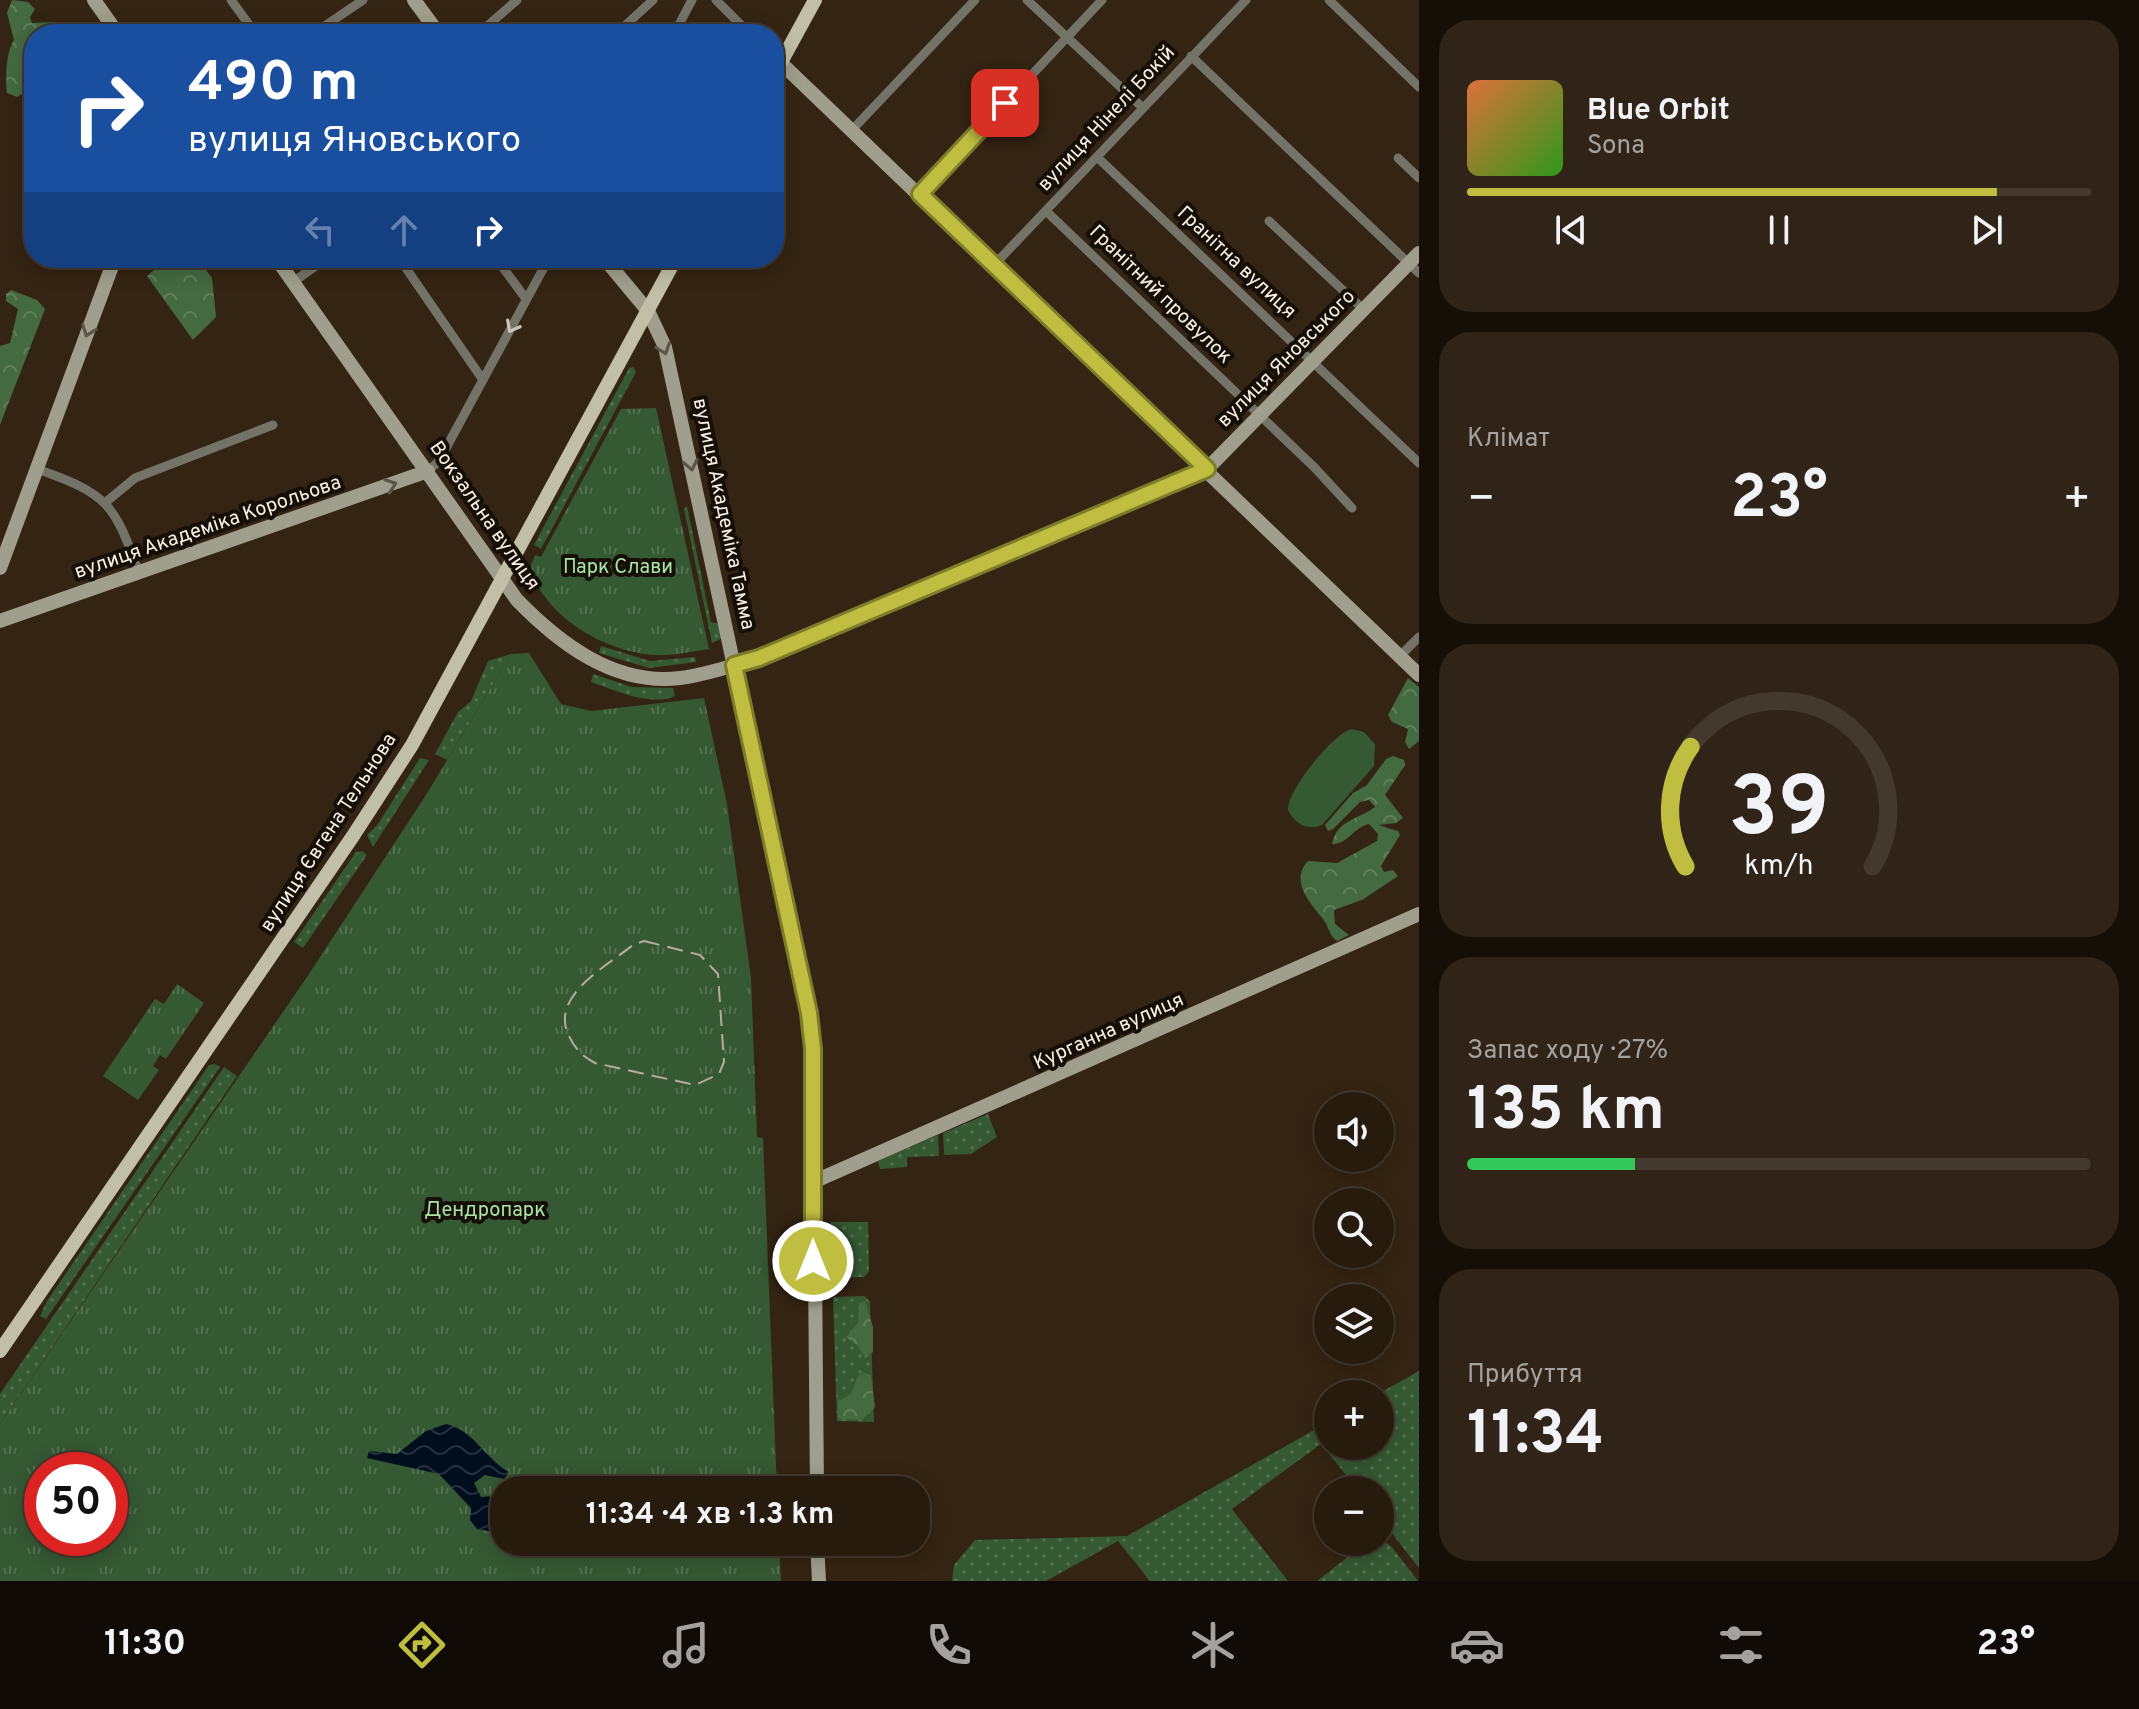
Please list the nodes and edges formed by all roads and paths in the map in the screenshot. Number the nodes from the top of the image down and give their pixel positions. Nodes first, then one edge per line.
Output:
1 (94, 0) edge
2 (231, 0) edge
3 (363, 0) edge
4 (414, 0) edge
5 (517, 0) edge
6 (653, 0) edge
7 (692, 0) edge
8 (716, 0) edge
9 (815, 0) edge
10 (975, 0) edge
11 (1027, 0) edge
12 (1102, 0) edge
13 (1246, 0) edge
14 (1329, 0) edge
15 (111, 24) edge
16 (249, 24) edge
17 (328, 24) edge
18 (432, 24) edge
19 (489, 24) edge
20 (627, 24) edge
21 (679, 24) edge
22 (740, 24) edge
23 (1066, 38) junction
24 (784, 52) edge
25 (1191, 56) junction
26 (784, 72) edge
27 (1419, 87) edge
28 (1143, 108) junction
29 (853, 129) junction
30 (1097, 157) junction
31 (1398, 158) dead end
32 (1419, 178) edge
33 (920, 194) junction
34 (1046, 211) junction
35 (1269, 221) dead end
36 (1416, 263) edge
37 (995, 264) junction
38 (111, 268) edge
39 (283, 268) edge
40 (313, 268) edge
41 (406, 268) edge
42 (503, 268) edge
43 (543, 268) edge
44 (612, 268) edge
45 (671, 268) edge
46 (293, 282) junction
47 (526, 299) junction
48 (1364, 310) junction
49 (648, 311) junction
50 (1314, 361) junction
51 (483, 380) junction
52 (1260, 415) junction
53 (273, 425) dead end
54 (1419, 463) edge
55 (37, 469) junction
56 (1207, 469) junction
57 (428, 471) junction
58 (106, 502) junction
59 (1352, 508) dead end
60 (0, 568) edge
61 (139, 573) junction
62 (502, 578) junction
63 (0, 621) edge
64 (1419, 637) edge
65 (1400, 656) junction
66 (734, 665) junction
67 (1419, 675) edge
68 (1419, 914) edge
69 (813, 1182) junction
70 (0, 1351) edge
71 (817, 1476) edge
72 (818, 1556) edge
73 (819, 1581) edge

1 - 15 main road
2 - 16 street
3 - 17 street
4 - 18 main road
5 - 19 street
6 - 20 street
7 - 21 street
8 - 22 street
9 - 24 main road
10 - 29 street
11 - 23 street
12 - 23 street
13 - 25 street, вулиця Нінелі Бокій
14 - 27 street
23 - 28 street
23 - 33 street
25 - 28 street, вулиця Нінелі Бокій
25 - 36 street
26 - 29 main road
28 - 30 street, вулиця Нінелі Бокій
29 - 33 main road
30 - 34 street, вулиця Нінелі Бокій
30 - 50 street, Гранітна вулиця
31 - 32 street
33 - 37 main road
34 - 37 street, вулиця Нінелі Бокій
34 - 52 street, Гранітний провулок
35 - 48 street
36 - 48 main road, вулиця Яновського
37 - 56 main road
38 -> 55 main road
39 - 46 main road, Вокзальна вулиця
40 - 46 street
41 - 51 street
42 - 47 street
43 - 47 street
44 - 49 main road, вулиця Академіка Тамма
45 - 49 main road, вулиця Євгена Тельнова
46 - 57 main road, Вокзальна вулиця
47 -> 51 street
48 - 50 main road, вулиця Яновського
49 - 62 main road, вулиця Євгена Тельнова
49 -> 66 main road, вулиця Академіка Тамма
50 - 52 main road, вулиця Яновського
50 - 54 street, Гранітна вулиця
51 - 57 street
52 - 56 main road, вулиця Яновського
52 - 59 street, Гранітний провулок
53 - 58 street
55 - 58 street
55 - 60 main road
56 - 65 main road
56 - 66 main road, вулиця Яновського
61 -> 57 main road, вулиця Академіка Корольова
57 - 62 main road, Вокзальна вулиця
58 - 61 street
61 - 63 main road, вулиця Академіка Корольова
62 - 66 main road, Вокзальна вулиця
62 - 70 main road, вулиця Євгена Тельнова
64 - 65 street
65 - 67 main road
66 - 69 main road, вулиця Академіка Тамма
68 - 69 main road, Курганна вулиця
69 - 71 main road, вулиця Академіка Тамма
72 - 73 main road

